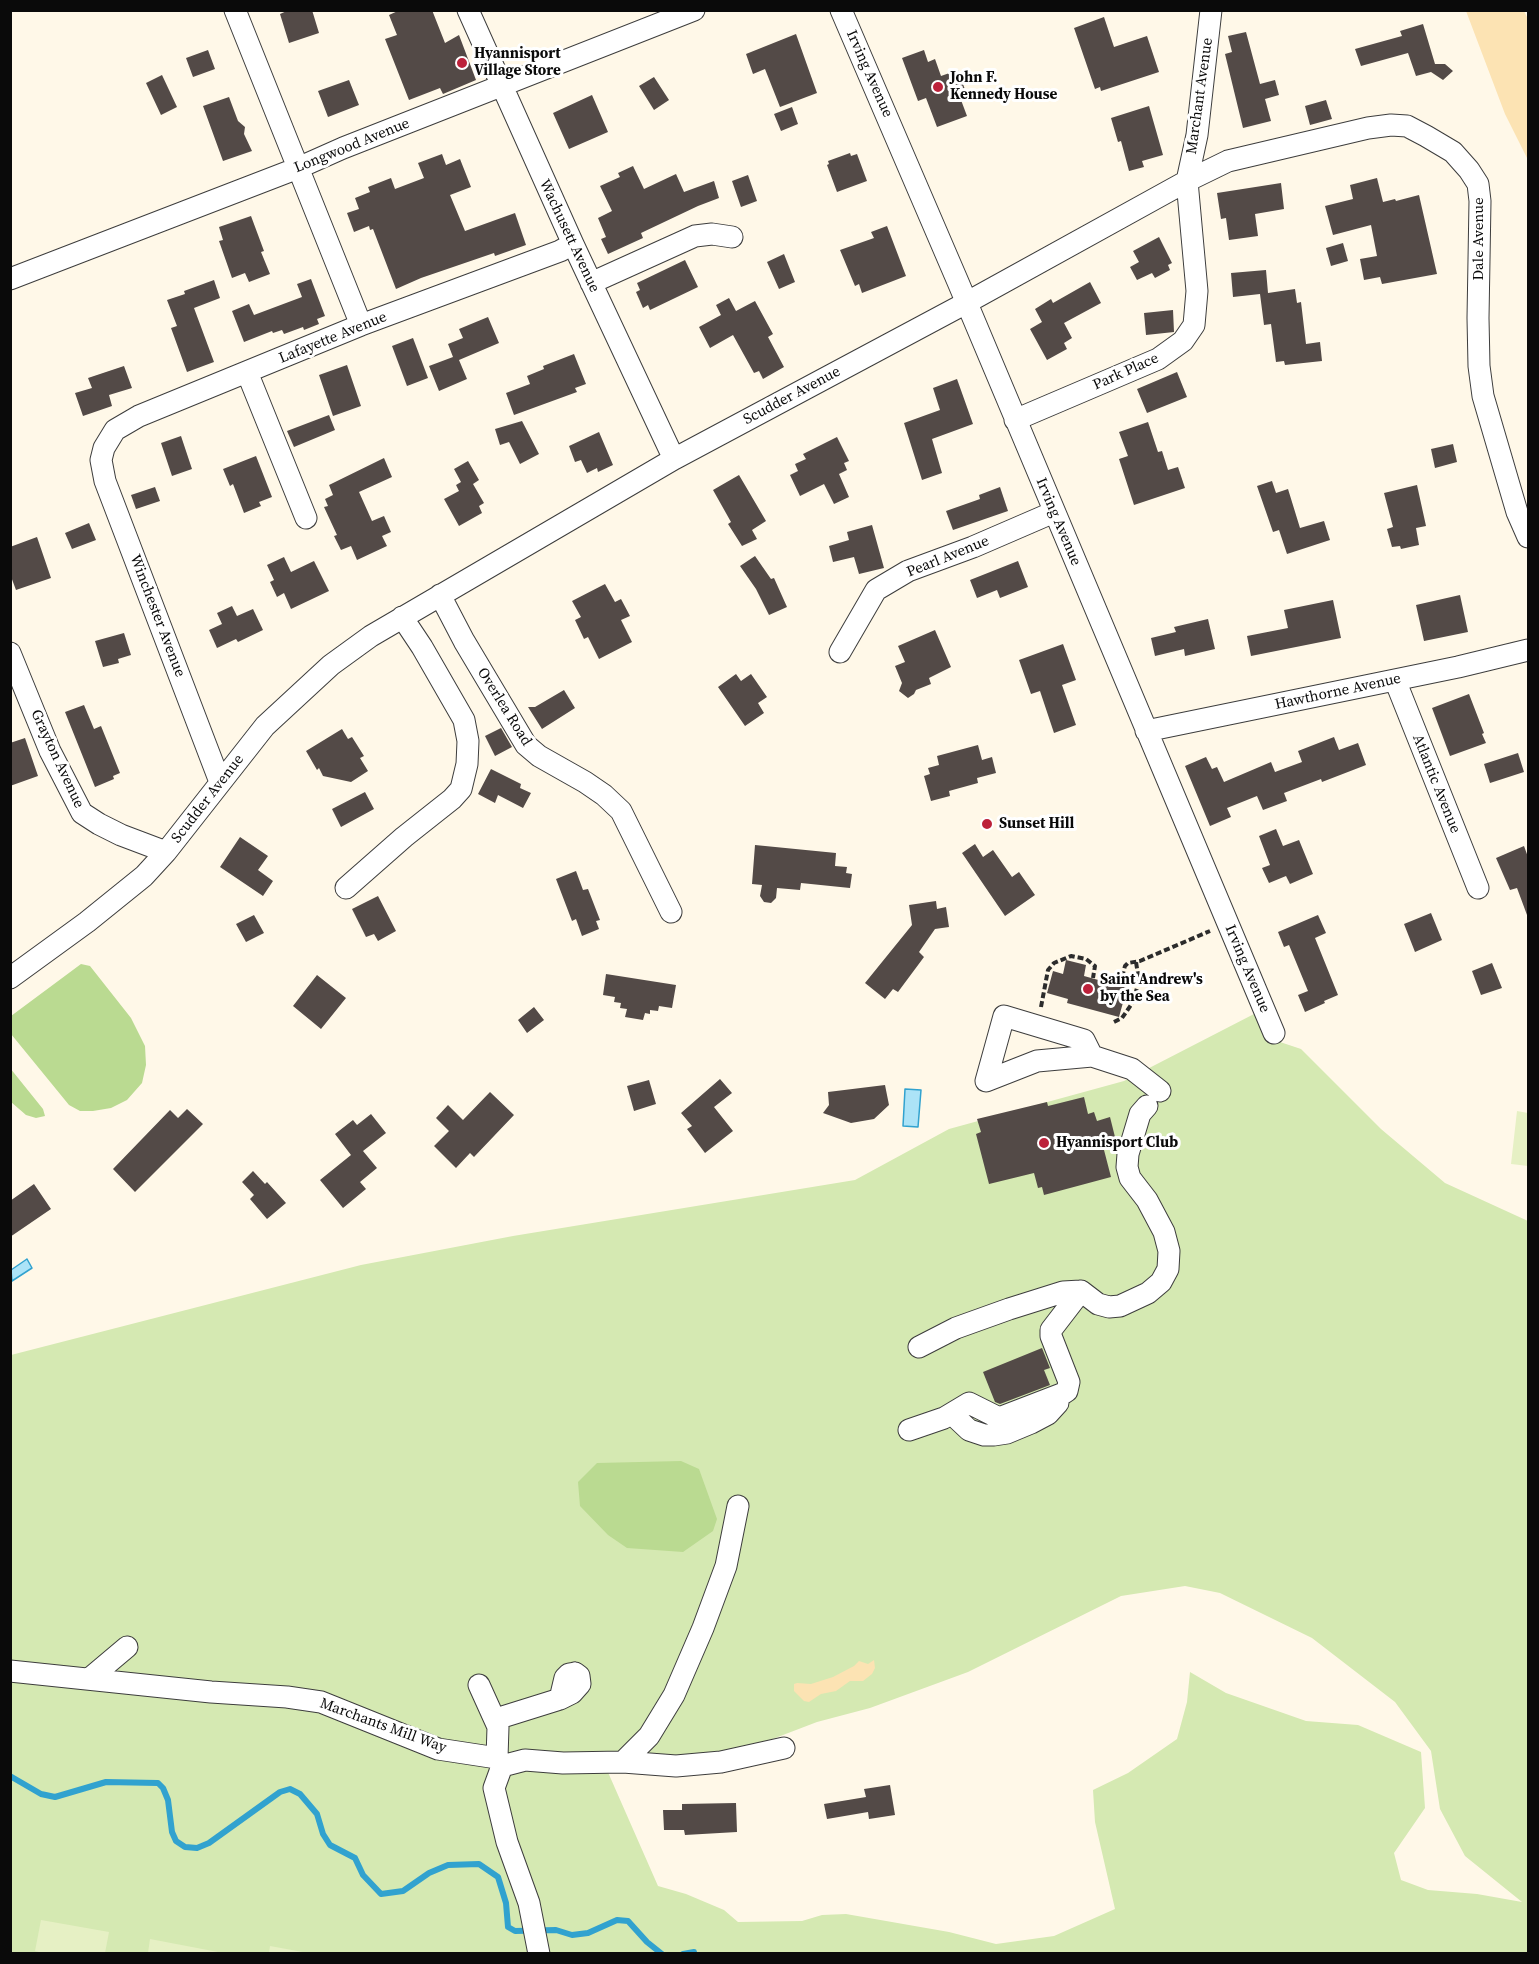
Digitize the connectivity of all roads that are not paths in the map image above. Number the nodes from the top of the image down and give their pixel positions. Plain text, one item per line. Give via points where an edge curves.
1 (235, 10) edge
2 (468, 10) edge
3 (694, 10) edge
4 (841, 10) edge
5 (1211, 10) edge
6 (501, 87) junction
7 (298, 168) junction
8 (1187, 182) junction
9 (732, 237) dead end
10 (573, 244) junction
11 (10, 279) edge
12 (591, 282) junction
13 (966, 303) junction
14 (361, 325) junction
15 (247, 372) junction
16 (1015, 420) junction
17 (104, 448) joint
18 (674, 459) junction
19 (1054, 512) junction
20 (306, 518) dead end
21 (1528, 537) edge
22 (440, 595) junction
23 (402, 617) junction
24 (1528, 650) edge
25 (840, 652) dead end
26 (10, 653) edge
27 (1395, 680) junction
28 (1146, 731) junction
29 (220, 782) junction
30 (166, 852) junction
31 (346, 888) dead end
32 (1478, 888) dead end
33 (671, 912) dead end
34 (12, 974) edge
35 (1274, 1033) dead end
36 (1092, 1056) junction
37 (1081, 1291) junction
38 (919, 1347) dead end
39 (909, 1430) dead end
40 (738, 1506) dead end
41 (127, 1647) dead end
42 (10, 1671) edge
43 (89, 1679) junction
44 (479, 1685) dead end
45 (560, 1699) dead end
46 (496, 1719) junction
47 (784, 1748) dead end
48 (500, 1762) junction
49 (623, 1762) junction
50 (536, 1936) edge

1 - 7 street
2 - 6 street, Wachusett Avenue
3 - 6 street, Longwood Avenue
4 - 13 street, Irving Avenue
5 - 8 street, Marchant Avenue via 1197,135
6 - 7 street, Longwood Avenue
6 - 10 street, Wachusett Avenue
7 - 11 street, Longwood Avenue
7 - 14 street
8 - 13 street, Scudder Avenue
8 - 16 street, Park Place via 1197,291 1194,325 1183,341 1158,359
8 - 21 street, Dale Avenue via 1227,161 1391,125 1407,126 1453,152 1478,184 1479,366 1483,396 1513,502
9 - 12 street via 695,236
10 - 12 street, Wachusett Avenue
10 - 14 street, Lafayette Avenue
12 - 18 street, Wachusett Avenue
13 - 16 street, Irving Avenue
13 - 18 street, Scudder Avenue
14 - 15 street, Lafayette Avenue
15 - 17 street, Lafayette Avenue via 139,416 115,430
15 - 20 street
16 - 19 street, Irving Avenue
17 - 29 street, Winchester Avenue via 101,460 105,481
18 - 22 street, Scudder Avenue
19 - 25 street, Pearl Avenue via 909,571 876,590
19 - 28 street, Irving Avenue
22 - 23 street, Scudder Avenue
22 - 33 street, Overlea Road via 526,746 594,788 621,811
23 - 29 street, Scudder Avenue via 332,665 277,714
23 - 31 street via 464,720 467,764 460,789 452,799
24 - 27 street, Hawthorne Avenue
26 - 30 street, Grayton Avenue via 50,751 82,813 121,835
27 - 28 street, Hawthorne Avenue
27 - 32 street, Atlantic Avenue
28 - 35 street, Irving Avenue
29 - 30 street, Scudder Avenue
30 - 34 street, Scudder Avenue via 128,890
36 - 36 street via 1037,1061 986,1081 1004,1016 1084,1040
36 - 37 street via 1132,1070 1154,1099 1140,1114 1127,1167 1164,1232 1169,1251 1168,1269 1148,1293 1109,1307
37 - 38 street via 1063,1292 1009,1309 956,1328
37 - 39 street via 1051,1336 1069,1382 1067,1391 999,1418 969,1403 952,1414
40 - 49 street via 726,1566 674,1695 649,1736
41 - 43 street
42 - 43 street, Marchants Mill Way
43 - 48 street, Marchants Mill Way via 321,1702 438,1749
44 - 46 street
45 - 46 street
46 - 48 street
47 - 49 street, Marchants Mill Way via 721,1762 676,1766
48 - 49 street, Marchants Mill Way
48 - 50 street via 494,1788

